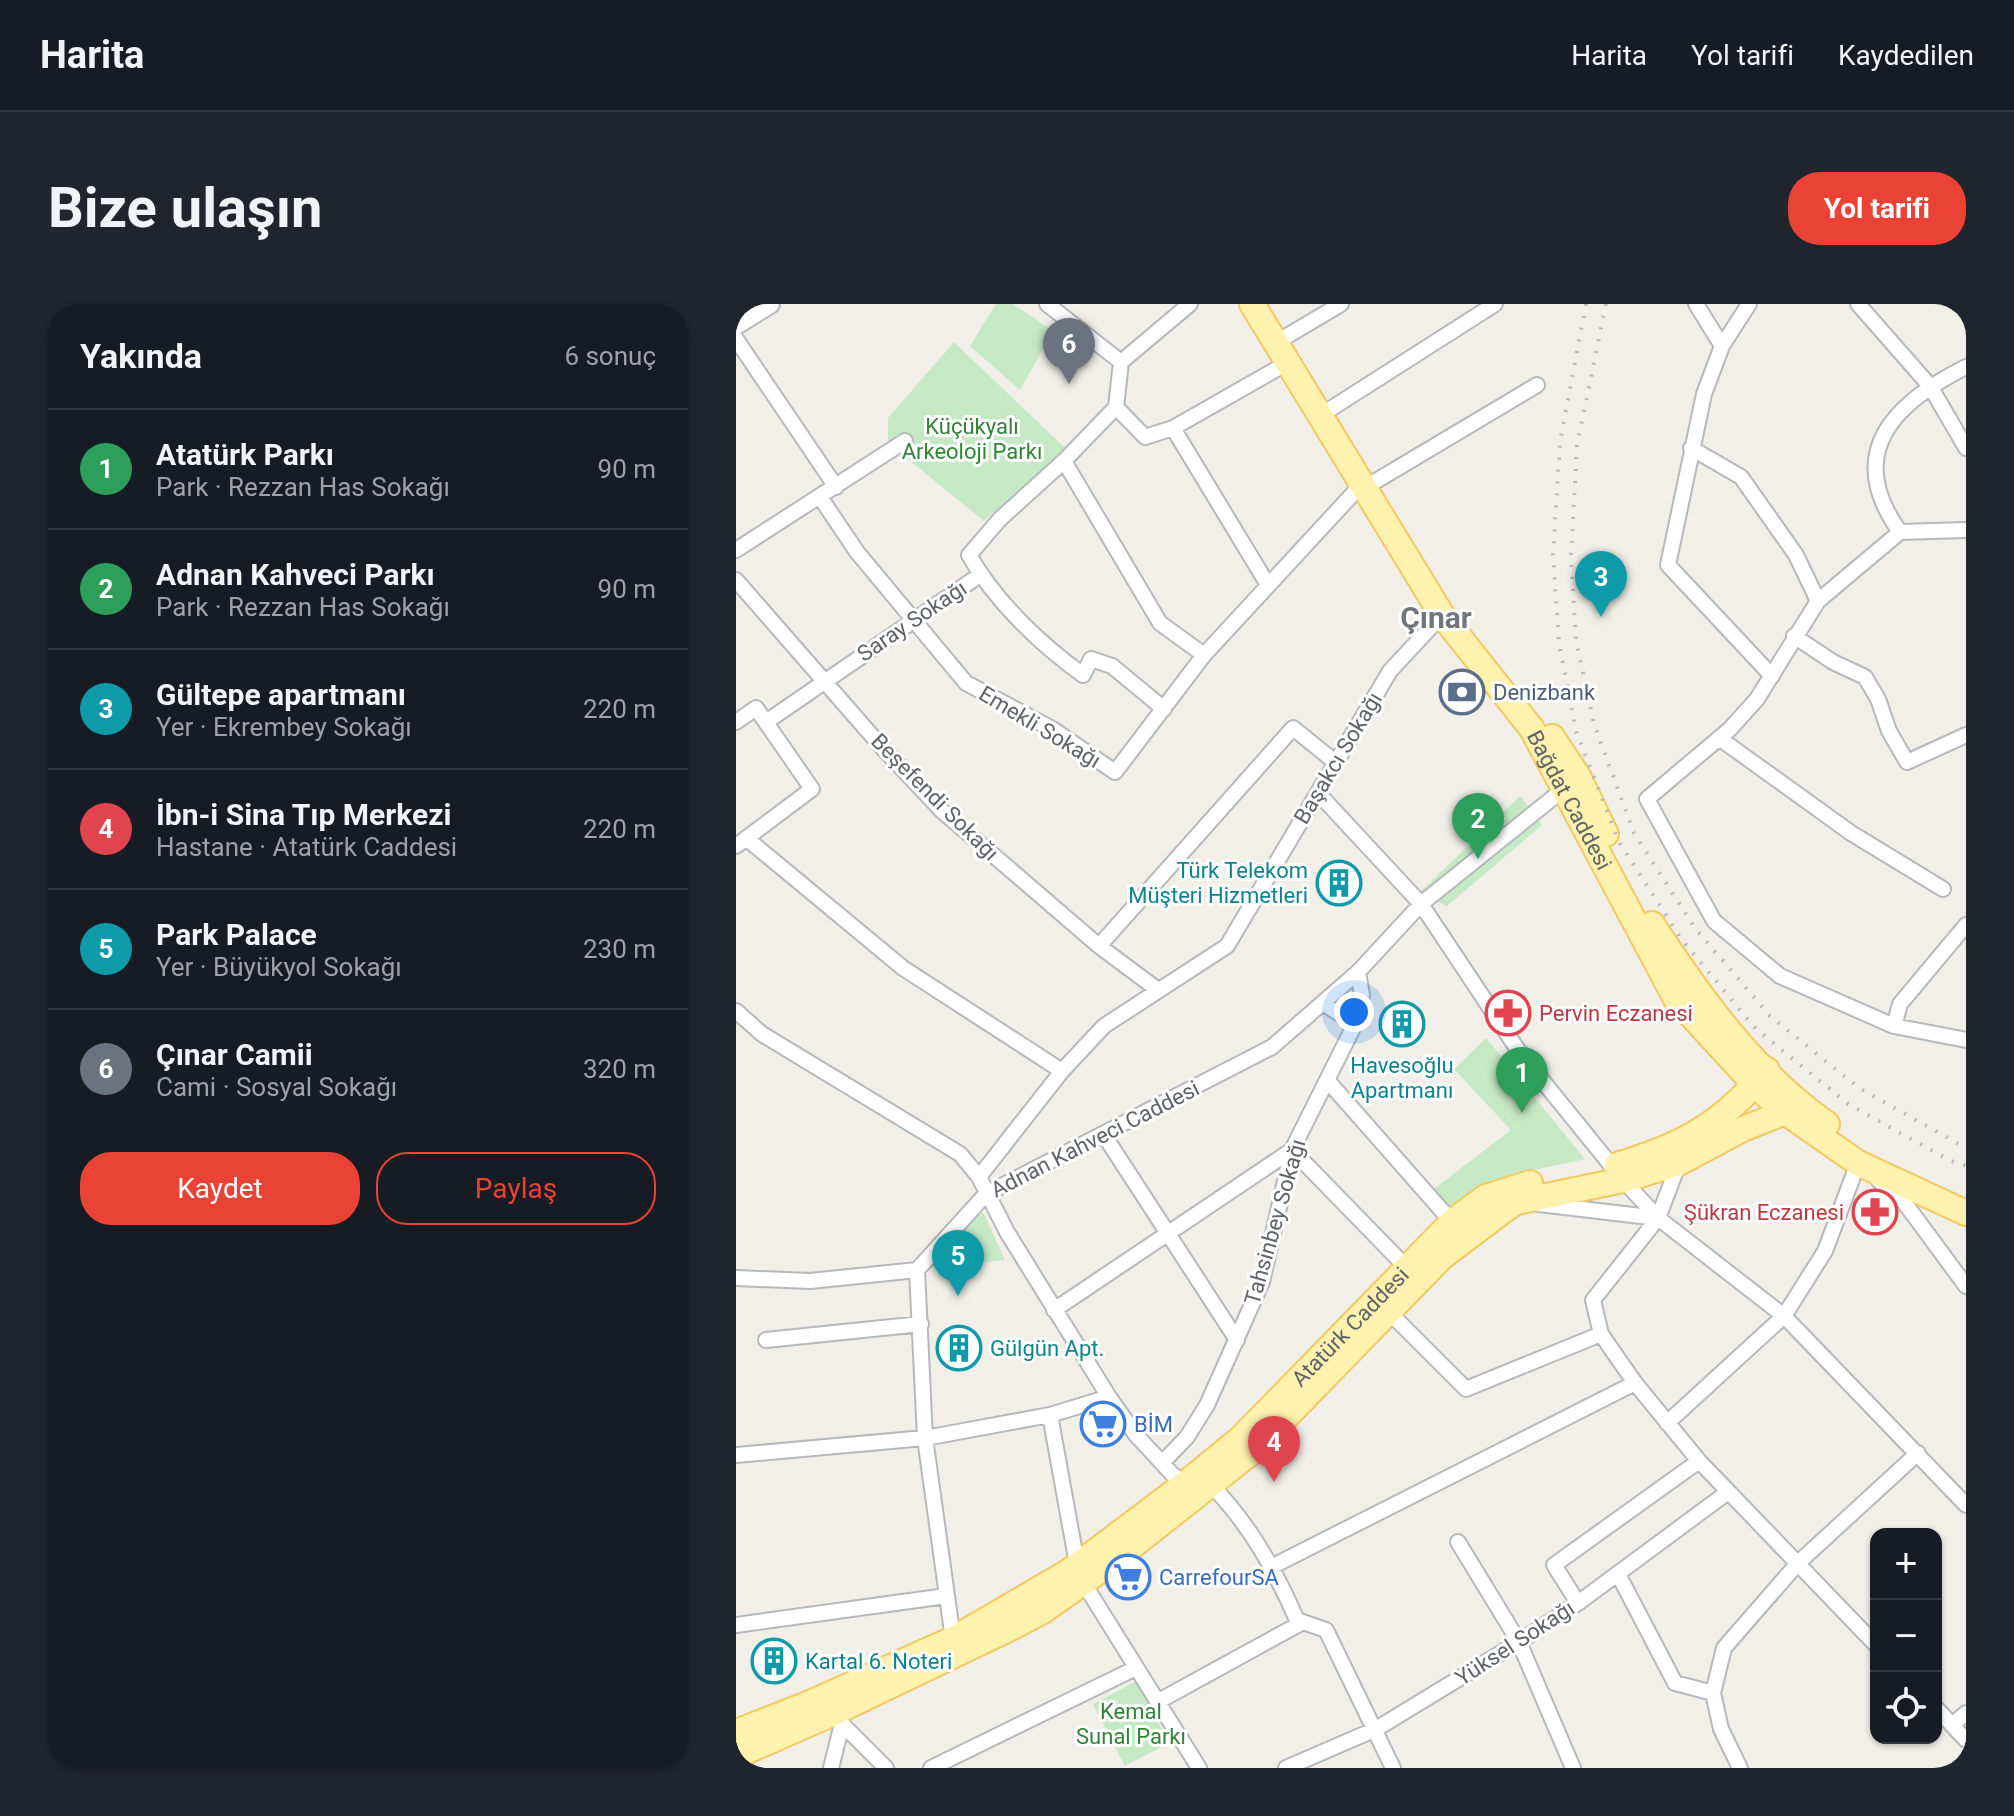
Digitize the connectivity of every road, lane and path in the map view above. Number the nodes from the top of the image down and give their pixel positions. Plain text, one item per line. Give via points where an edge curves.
1 (770, 304) edge
2 (1047, 304) edge
3 (1190, 304) edge
4 (1252, 304) edge
5 (1268, 304) edge
6 (1341, 304) edge
7 (1495, 304) edge
8 (1696, 304) edge
9 (1749, 304) edge
10 (1858, 304) edge
11 (736, 325) edge
12 (1287, 336) junction
13 (736, 339) edge
14 (1722, 346) junction
15 (1121, 362) junction
16 (1289, 362) junction
17 (1966, 367) edge
18 (1537, 385) dead end
19 (1930, 386) junction
20 (1116, 407) junction
21 (1332, 408) junction
22 (1173, 428) junction
23 (905, 441) dead end
24 (1691, 448) junction
25 (1966, 448) edge
26 (1064, 461) junction
27 (1369, 483) junction
28 (836, 487) junction
29 (820, 497) junction
30 (1966, 530) edge
31 (1900, 532) junction
32 (736, 550) edge
33 (980, 575) junction
34 (736, 580) edge
35 (1268, 585) junction
36 (1818, 601) junction
37 (1442, 615) junction
38 (914, 621) junction
39 (1794, 636) junction
40 (1204, 655) junction
41 (1772, 676) junction
42 (825, 680) junction
43 (1164, 709) junction
44 (736, 722) edge
45 (766, 722) junction
46 (1966, 735) edge
47 (1719, 738) junction
48 (1335, 762) junction
49 (1565, 788) junction
50 (1318, 793) junction
51 (741, 842) edge
52 (1943, 889) dead end
53 (1421, 904) junction
54 (1966, 925) edge
55 (1099, 946) junction
56 (1358, 972) junction
57 (1158, 990) junction
58 (1323, 1003) junction
59 (736, 1011) edge
60 (1355, 1024) junction
61 (1894, 1026) junction
62 (1966, 1040) edge
63 (1062, 1071) junction
64 (1327, 1080) junction
65 (1770, 1089) junction
66 (1104, 1135) junction
67 (1292, 1150) junction
68 (1679, 1163) junction
69 (1858, 1163) junction
70 (1618, 1173) junction
71 (979, 1177) junction
72 (986, 1194) junction
73 (1966, 1200) edge
74 (1517, 1202) junction
75 (1966, 1213) edge
76 (1658, 1218) junction
77 (1452, 1222) junction
78 (1167, 1233) junction
79 (1406, 1267) junction
80 (917, 1270) junction
81 (736, 1278) edge
82 (1966, 1286) edge
83 (1054, 1310) junction
84 (1388, 1311) junction
85 (1784, 1316) junction
86 (921, 1324) junction
87 (1601, 1334) junction
88 (766, 1340) dead end
89 (1237, 1340) junction
90 (1635, 1383) junction
91 (1109, 1397) junction
92 (1050, 1415) junction
93 (1667, 1423) junction
94 (925, 1438) junction
95 (1918, 1453) junction
96 (736, 1455) edge
97 (1699, 1461) junction
98 (1163, 1462) junction
99 (1198, 1484) junction
100 (1728, 1492) junction
101 (1966, 1505) edge
102 (1458, 1542) dead end
103 (1798, 1563) junction
104 (1273, 1566) junction
105 (1080, 1573) junction
106 (1618, 1574) junction
107 (946, 1596) junction
108 (1578, 1603) junction
109 (1303, 1622) junction
110 (736, 1625) edge
111 (953, 1639) junction
112 (1870, 1639) edge
113 (1519, 1642) junction
114 (1136, 1668) junction
115 (1713, 1693) junction
116 (1157, 1702) junction
117 (1966, 1713) edge
118 (1942, 1714) edge
119 (839, 1718) junction
120 (1952, 1725) junction
121 (1376, 1729) junction
122 (736, 1732) edge
123 (1966, 1740) edge
124 (736, 1756) edge
125 (831, 1768) edge
126 (886, 1768) edge
127 (931, 1768) edge
128 (1199, 1768) edge
129 (1286, 1768) edge
130 (1393, 1768) edge
131 (1573, 1768) edge
132 (1740, 1768) edge

1 - 11 street
2 - 15 street
3 - 15 street
4 - 16 main road, Bağdat Caddesi
5 - 12 main road, Bağdat Caddesi
6 - 12 street
7 - 21 street
8 - 14 street
9 - 14 street
10 - 19 street
12 - 21 main road, Bağdat Caddesi
13 - 28 street
14 - 24 street
15 - 20 street
16 - 22 street
16 - 27 main road, Bağdat Caddesi
17 - 19 street
18 - 27 street, Emekli Sokağı
19 - 25 street
19 - 31 street via 1900,411 1883,435 1876,459 1876,488
20 - 22 street via 1145,437
20 - 26 street, Saray Sokağı
21 - 27 main road, Bağdat Caddesi
22 - 35 street
23 - 28 street
24 - 36 street via 1741,477 1796,555
24 - 41 street via 1668,565
26 - 33 street, Saray Sokağı via 969,555
26 - 40 street via 1160,623
27 - 35 street, Emekli Sokağı
27 - 37 main road, Bağdat Caddesi
27 - 65 main road, Bağdat Caddesi via 1578,776 1647,918
28 - 29 street
29 - 32 street
29 - 38 street, Emekli Sokağı
30 - 31 street
31 - 36 street
33 - 38 street, Saray Sokağı
33 - 43 street via 1059,658 1083,675 1091,659 1112,666
34 - 42 street, Beşefendi Sokağı
35 - 40 street, Emekli Sokağı
36 - 39 street
37 - 48 street, Başakcı Sokağı via 1390,671
37 - 49 main road, Bağdat Caddesi via 1532,729
38 - 42 street, Saray Sokağı
38 - 43 street, Emekli Sokağı via 966,683 1054,730 1115,772
39 - 41 street
39 - 46 street via 1865,677 1907,762
40 - 43 street, Emekli Sokağı
41 - 47 street
42 - 45 street, Saray Sokağı
42 - 55 street, Beşefendi Sokağı via 942,811
44 - 45 street via 756,708
45 - 51 street via 812,789
47 - 52 street via 1851,833
47 - 61 street via 1647,799 1714,921 1780,976
48 - 50 street, Başakcı Sokağı
48 - 55 street via 1293,728
49 - 53 street, Adnan Kahveci Caddesi
49 - 65 main road, Bağdat Caddesi via 1676,999
50 - 53 street
50 - 57 street, Başakcı Sokağı via 1227,946
51 - 63 street via 903,968
53 - 56 street, Adnan Kahveci Caddesi
53 - 70 street via 1520,1053
54 - 61 street via 1900,1004
55 - 57 street, Beşefendi Sokağı
56 - 58 street, Adnan Kahveci Caddesi
56 - 60 street, Tahsinbey Sokağı via 1362,995
57 - 63 street, Başakcı Sokağı via 1104,1026
58 - 60 street
58 - 66 street, Adnan Kahveci Caddesi via 1272,1047
59 - 71 street via 762,1034 960,1154
60 - 64 street, Tahsinbey Sokağı
61 - 62 street
63 - 71 street, Başakcı Sokağı
64 - 67 street, Tahsinbey Sokağı
64 - 77 street
65 - 68 main road, Atatürk Caddesi via 1743,1129
65 - 69 main road, Bağdat Caddesi
65 - 70 main road, Atatürk Caddesi via 1738,1104 1705,1130
65 - 73 main road, Bağdat Caddesi via 1870,1154
66 - 72 street, Adnan Kahveci Caddesi
66 - 78 street
67 - 78 street
67 - 79 street
67 - 89 street, Tahsinbey Sokağı via 1262,1282
68 - 70 main road, Atatürk Caddesi
68 - 76 street
69 - 75 main road, Bağdat Caddesi
69 - 82 street via 1904,1202
69 - 85 street via 1825,1251
70 - 74 main road, Atatürk Caddesi
70 - 76 street
70 - 77 main road, Atatürk Caddesi via 1524,1184 1486,1197
71 - 72 street
72 - 80 street, Adnan Kahveci Caddesi
72 - 83 street
74 - 76 street
74 - 84 main road, Atatürk Caddesi via 1442,1257
76 - 85 street
76 - 87 street via 1593,1300
77 - 79 main road, Atatürk Caddesi
78 - 83 street
78 - 89 street
79 - 99 main road, Atatürk Caddesi
80 - 81 street via 810,1281
80 - 86 street
83 - 91 street
84 - 87 street via 1466,1389
84 - 99 main road, Atatürk Caddesi via 1253,1451
85 - 93 street
85 - 95 street
86 - 88 street
86 - 94 street
87 - 90 street
89 - 98 street, Tahsinbey Sokağı via 1207,1405
90 - 93 street
90 - 104 street
91 - 92 street
91 - 98 street
92 - 94 street
92 - 105 street
93 - 97 street
94 - 96 street
94 - 107 street
95 - 101 street
95 - 103 street
97 - 100 street
97 - 108 street via 1554,1565
98 - 99 street via 1173,1475
99 - 104 street via 1225,1499
99 - 105 main road, Atatürk Caddesi
100 - 103 street
100 - 106 street, Yüksel Sokağı
102 - 113 street
103 - 112 street
103 - 115 street via 1724,1648
104 - 109 street via 1297,1620
105 - 111 main road, Atatürk Caddesi via 1068,1572
105 - 114 street
105 - 119 main road, Atatürk Caddesi via 1043,1611
106 - 108 street, Yüksel Sokağı
106 - 115 street via 1675,1683
107 - 110 street
107 - 111 street
108 - 113 street, Yüksel Sokağı
109 - 116 street
109 - 121 street via 1326,1630
111 - 122 main road, Atatürk Caddesi
113 - 121 street, Yüksel Sokağı
113 - 131 street
114 - 116 street
114 - 127 street
115 - 132 street via 1721,1729
116 - 128 street
117 - 120 street
118 - 120 street
119 - 124 main road, Atatürk Caddesi
119 - 125 street
119 - 126 street
120 - 123 street
121 - 129 street, Yüksel Sokağı
121 - 130 street

